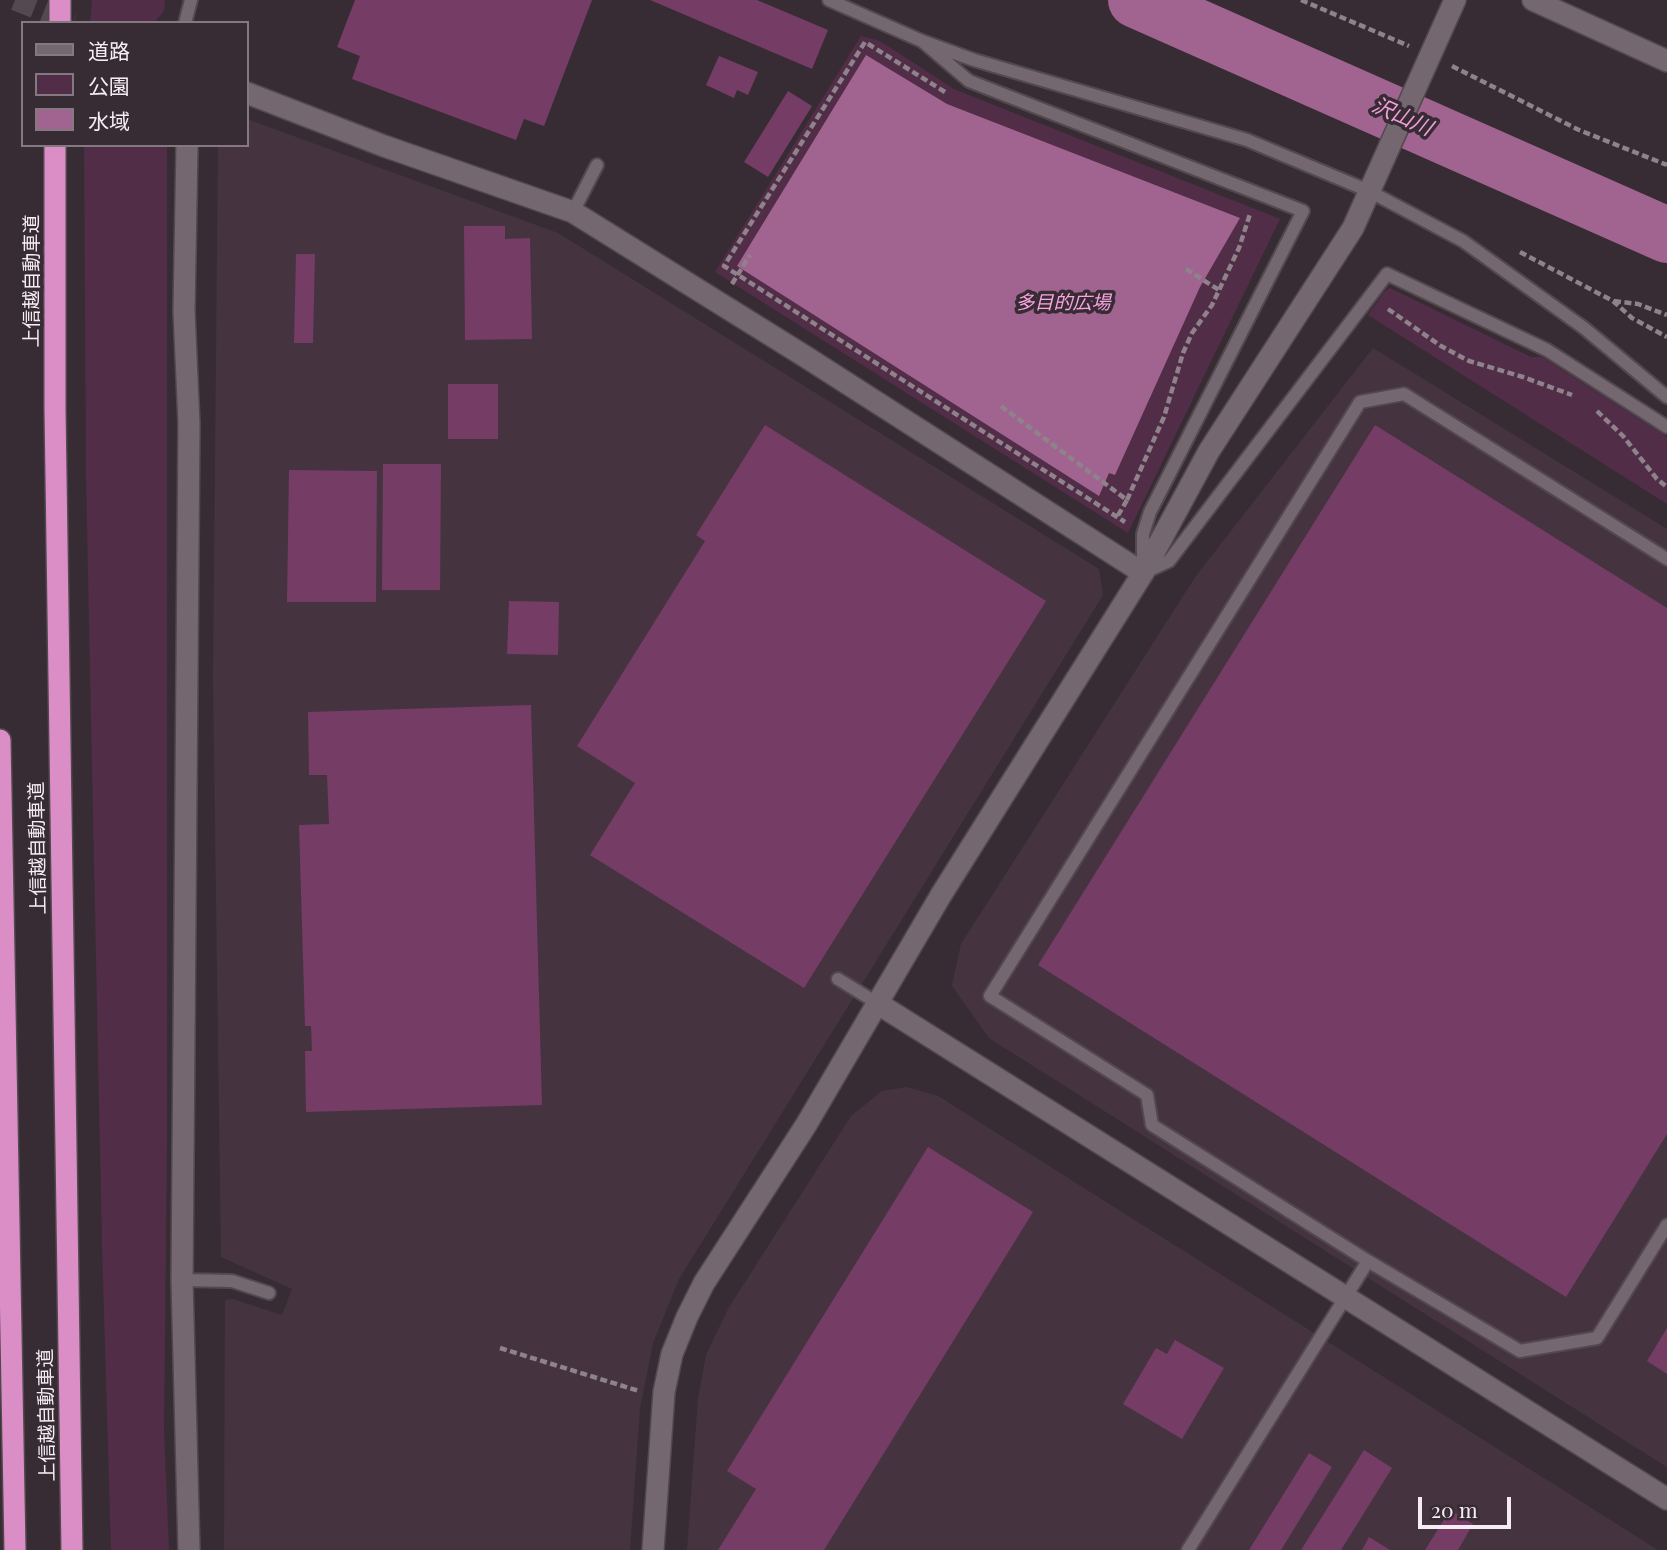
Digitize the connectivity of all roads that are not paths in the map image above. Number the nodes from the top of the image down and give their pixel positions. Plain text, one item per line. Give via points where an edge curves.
1 (60, 0) edge
2 (191, 0) edge
3 (829, 0) edge
4 (1455, 0) edge
5 (1533, 0) edge
6 (60, 21) edge
7 (186, 21) edge
8 (922, 41) junction
9 (1667, 61) edge
10 (248, 93) edge
11 (55, 147) edge
12 (187, 147) edge
13 (597, 165) dead end
14 (1373, 183) junction
15 (573, 212) junction
16 (1667, 397) edge
17 (1667, 426) edge
18 (1667, 559) edge
19 (1143, 573) junction
20 (0, 740) edge
21 (838, 979) dead end
22 (877, 1003) junction
23 (1667, 1225) edge
24 (1368, 1261) junction
25 (182, 1280) junction
26 (269, 1293) dead end
27 (1346, 1298) junction
28 (1667, 1499) edge
29 (15, 1550) edge
30 (72, 1550) edge
31 (189, 1550) edge
32 (653, 1550) edge
33 (1188, 1550) edge

1 - 6 highway
2 - 7 lane
3 - 8 lane
4 - 14 street
5 - 9 street
8 - 14 lane
8 - 19 lane via 969,81 1303,211 1150,512 1143,534
10 - 15 street
11 - 30 highway, 上信越自動車道
12 - 25 street
13 - 15 lane
14 - 16 lane via 1584,328
14 - 19 street via 1353,228 1209,451
15 - 19 street
17 - 19 lane via 1548,350 1387,274 1169,561
18 - 24 lane via 1404,394 1360,402 990,996 1147,1095 1152,1125
19 - 22 street
20 - 29 highway, 上信越自動車道
21 - 22 lane
22 - 27 street
22 - 32 street via 687,1317 672,1354 664,1399
23 - 24 lane via 1597,1338 1520,1351
24 - 27 lane
25 - 26 lane via 232,1281
25 - 31 street
27 - 28 street
27 - 33 lane

